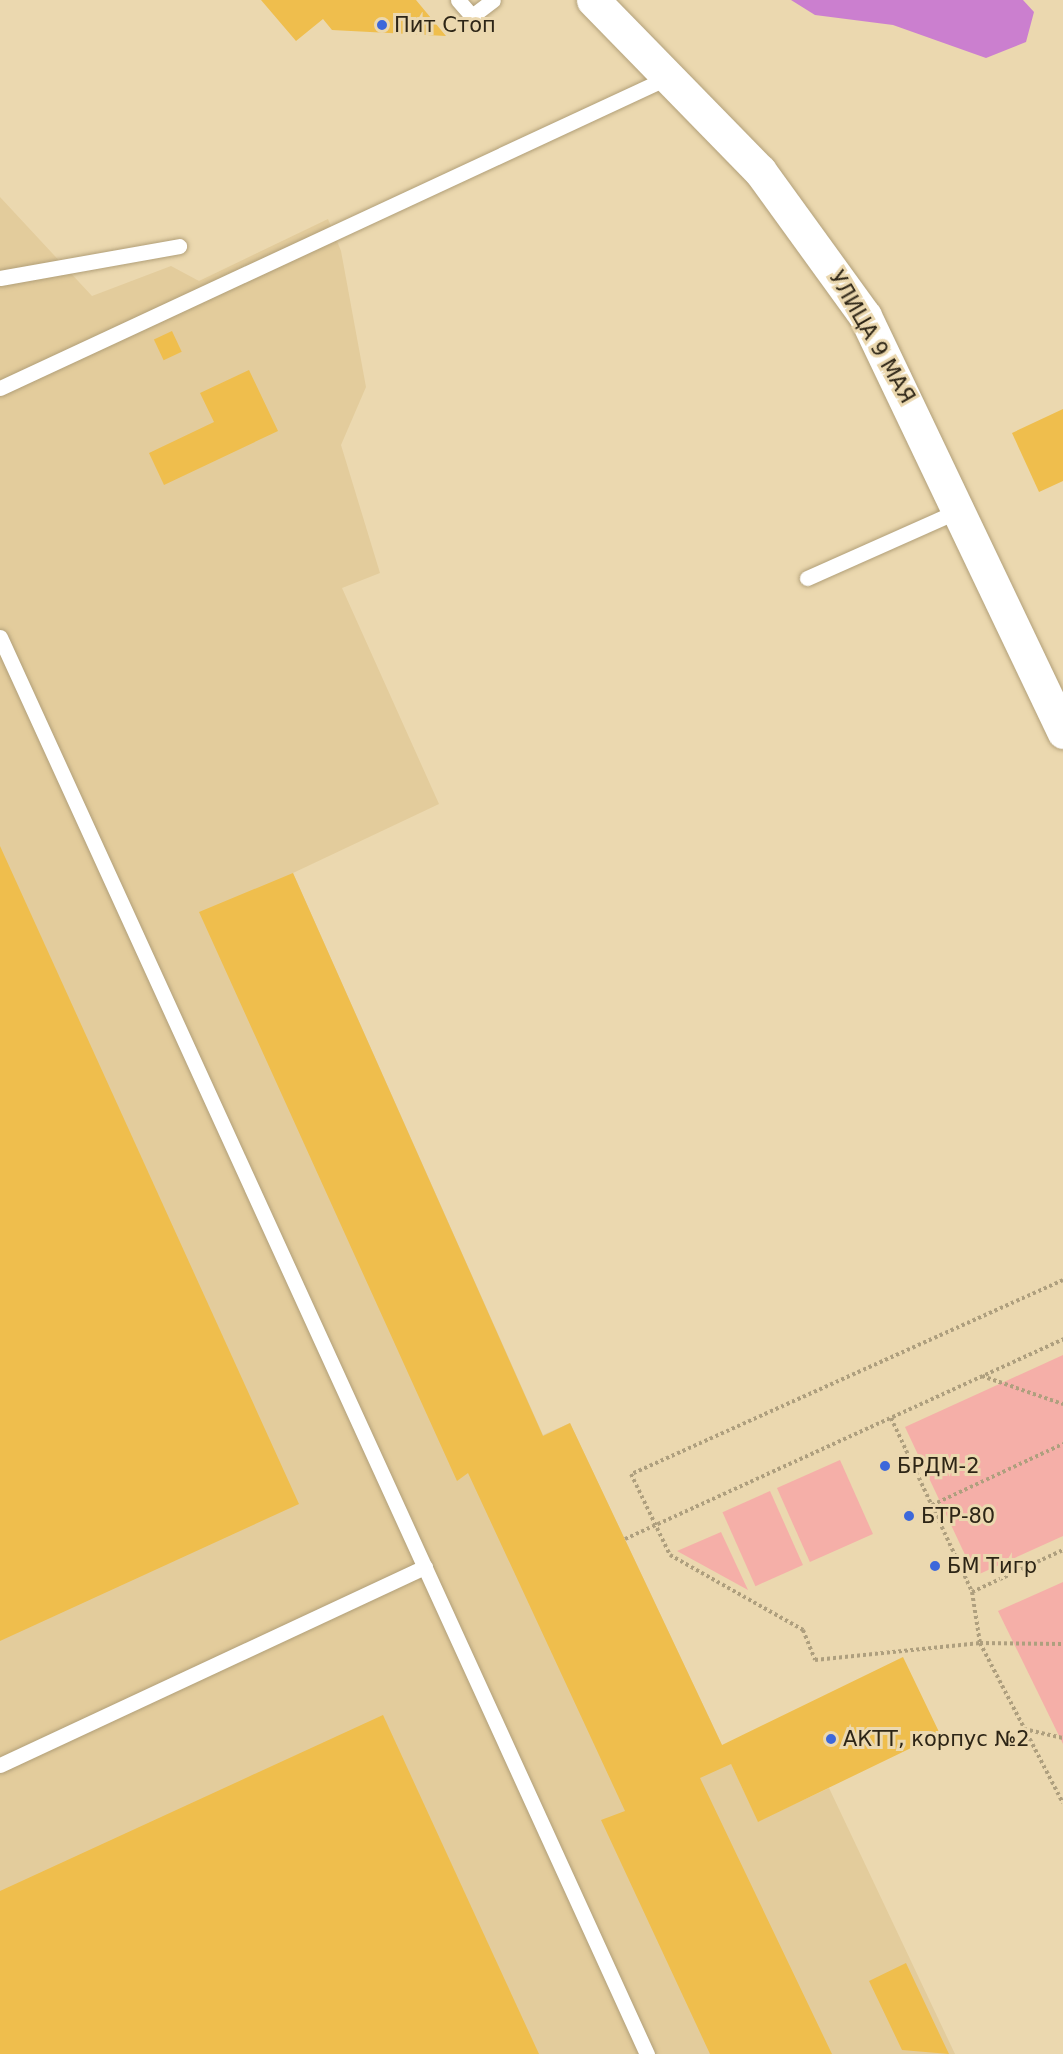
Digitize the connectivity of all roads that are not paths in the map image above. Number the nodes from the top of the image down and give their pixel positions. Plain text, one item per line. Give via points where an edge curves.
1 (458, 0) edge
2 (493, 0) edge
3 (593, 0) edge
4 (671, 76) junction
5 (179, 246) dead end
6 (0, 278) edge
7 (0, 388) edge
8 (962, 509) junction
9 (807, 578) dead end
10 (0, 637) edge
11 (1063, 732) edge
12 (425, 1566) junction
13 (0, 1765) edge
14 (647, 2054) edge

1 - 2 lane via 472,16
3 - 4 main road, УЛИЦА 9 МАЯ
4 - 7 lane
4 - 8 main road, УЛИЦА 9 МАЯ via 760,171 817,244 865,315
5 - 6 lane
8 - 9 lane
8 - 11 main road, УЛИЦА 9 МАЯ
10 - 12 lane
12 - 13 lane
12 - 14 lane

